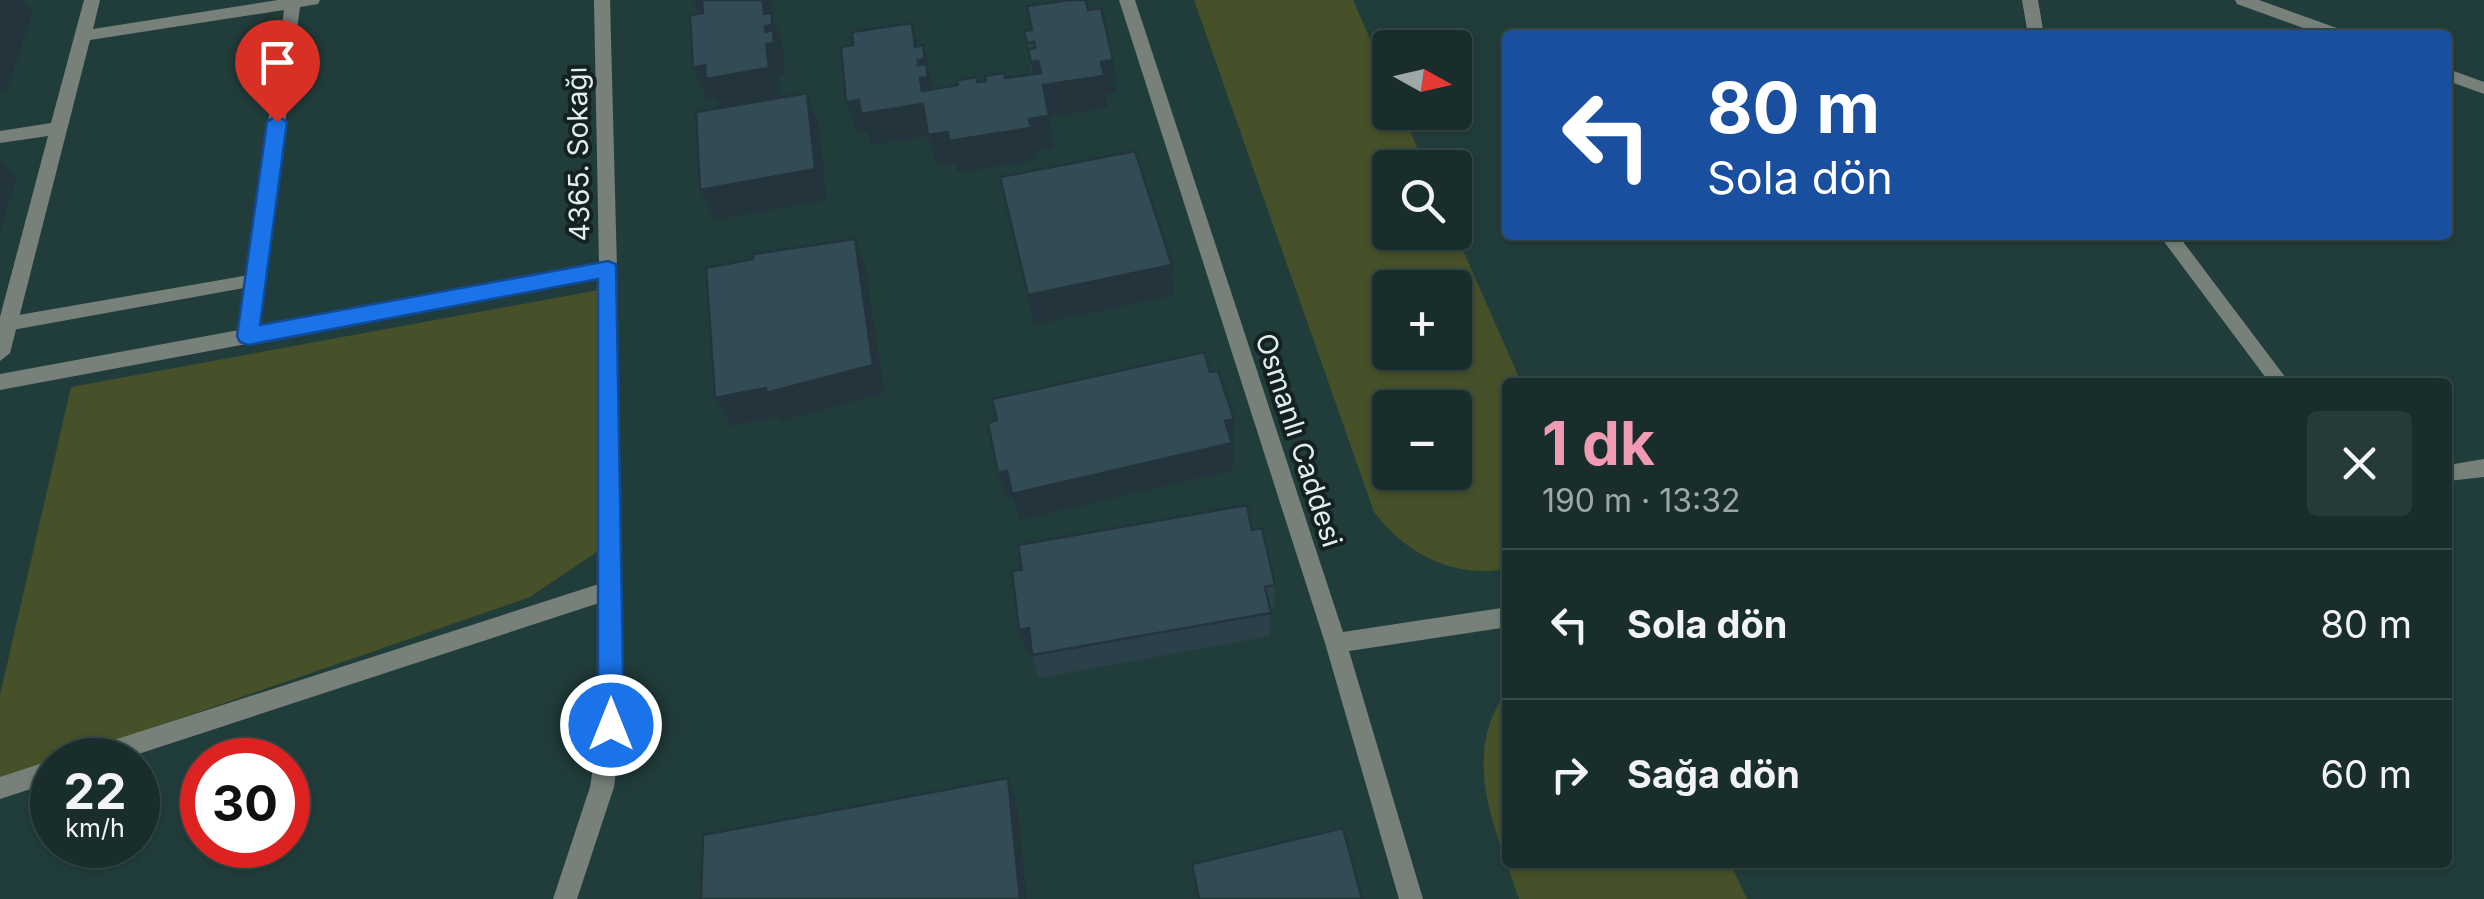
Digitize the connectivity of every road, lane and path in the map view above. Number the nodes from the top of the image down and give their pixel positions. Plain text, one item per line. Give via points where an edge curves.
1 (92, 0) edge
2 (602, 0) edge
3 (1127, 0) edge
4 (2030, 0) edge
5 (2243, 0) edge
6 (302, 2) edge
7 (2035, 30) edge
8 (2324, 30) edge
9 (82, 36) junction
10 (2452, 76) edge
11 (2484, 88) edge
12 (58, 128) junction
13 (0, 137) edge
14 (2172, 240) edge
15 (608, 269) junction
16 (255, 280) junction
17 (7, 324) junction
18 (248, 336) junction
19 (0, 353) edge
20 (2277, 378) edge
21 (0, 382) edge
22 (2484, 468) edge
23 (2452, 473) edge
24 (611, 590) junction
25 (1502, 618) edge
26 (1336, 643) junction
27 (154, 738) edge
28 (30, 778) edge
29 (0, 788) edge
30 (565, 899) edge
31 (1411, 899) edge

1 - 9 street
2 - 15 street, 4365. Sokağı
3 - 26 street, Osmanlı Caddesi
4 - 7 street
5 - 8 street
6 - 9 street
6 - 16 street
9 - 12 street
10 - 11 street
12 - 13 street
12 - 17 street
14 - 20 street
15 - 18 street
15 - 24 street, 4365. Sokağı
16 - 17 lane
16 - 18 street
17 - 19 street
18 - 21 street
22 - 23 street
24 - 27 street
24 - 30 street, 4365. Sokağı via 611,725 602,787
25 - 26 street
26 - 31 street, Osmanlı Caddesi
28 - 29 street

